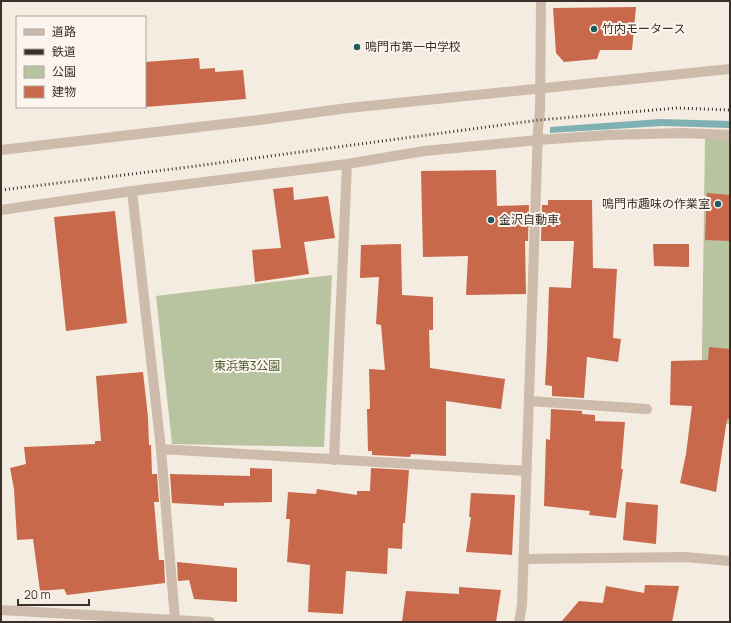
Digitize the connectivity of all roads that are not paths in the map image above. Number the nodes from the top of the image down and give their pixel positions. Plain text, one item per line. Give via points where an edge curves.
1 (541, 1) edge
2 (730, 69) edge
3 (540, 89) junction
4 (730, 135) edge
5 (538, 140) junction
6 (1, 150) edge
7 (347, 164) junction
8 (132, 191) junction
9 (1, 210) edge
10 (529, 401) junction
11 (647, 409) dead end
12 (161, 449) junction
13 (334, 460) junction
14 (527, 472) junction
15 (524, 559) junction
16 (730, 561) edge
17 (1, 610) edge
18 (175, 620) junction
19 (210, 622) edge
20 (519, 622) edge

1 - 3 street
2 - 3 street
3 - 5 street
3 - 6 street via 348,108
4 - 5 street via 636,134
5 - 7 street via 424,151
5 - 10 street
7 - 8 street
7 - 13 street
8 - 9 street
8 - 12 street
10 - 11 street
10 - 14 street
12 - 13 street
12 - 18 street
13 - 14 street
14 - 15 street
15 - 16 street via 685,557
15 - 20 street
17 - 18 street
18 - 19 street

